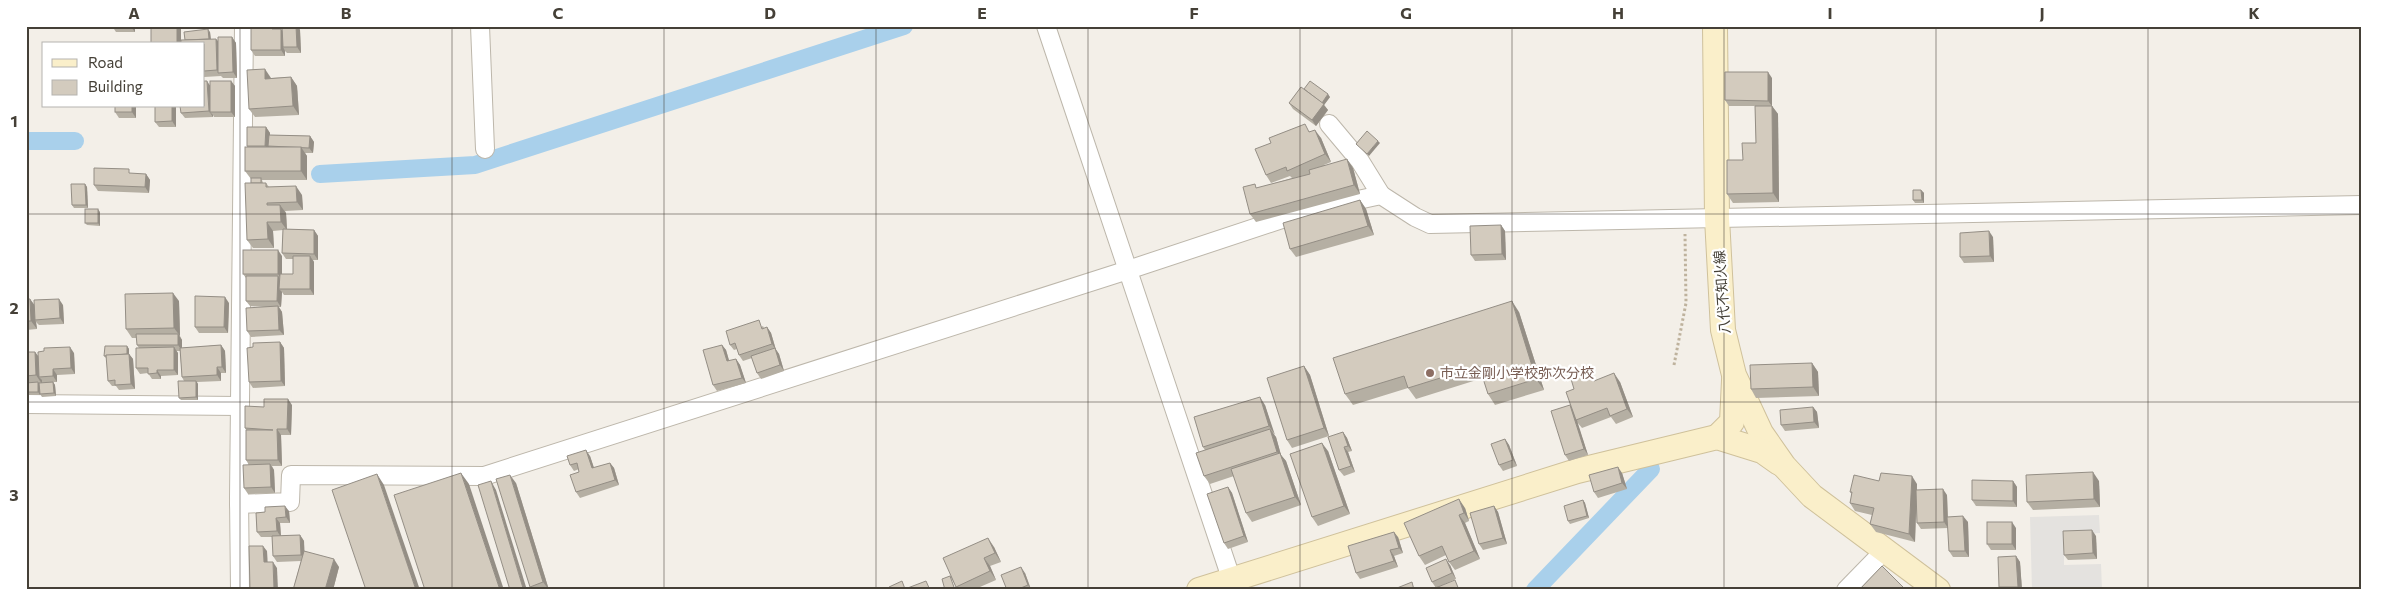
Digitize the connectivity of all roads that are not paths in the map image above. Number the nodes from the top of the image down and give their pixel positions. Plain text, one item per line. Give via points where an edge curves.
1 (244, 26) edge
2 (480, 26) edge
3 (1046, 26) edge
4 (1715, 26) edge
5 (1329, 124) dead end
6 (485, 149) dead end
7 (1381, 195) junction
8 (2362, 204) edge
9 (1717, 218) junction
10 (1128, 270) junction
11 (1734, 375) junction
12 (26, 404) edge
13 (239, 406) junction
14 (1717, 437) junction
15 (1784, 466) junction
16 (239, 504) junction
17 (1884, 551) junction
18 (1231, 578) junction
19 (240, 590) edge
20 (1198, 590) edge
21 (1846, 590) edge
22 (1938, 590) edge

1 - 13 street
2 - 6 street
3 - 10 street
4 - 9 street, 八代不知火線
5 - 7 street via 1352,163
7 - 9 street via 1430,224
7 - 10 street via 1303,212
8 - 9 street
9 - 11 street, 八代不知火線 via 1722,330
10 - 16 street via 484,476 291,475 290,502
10 - 18 street
11 - 14 street via 1732,422
11 - 15 street, 八代不知火線 via 1761,433
12 - 13 street
13 - 16 street
14 - 15 street via 1762,451
14 - 18 street via 1576,471
15 - 17 street, 八代不知火線 via 1812,496
16 - 19 street
17 - 21 street
17 - 22 street, 八代不知火線
18 - 20 street

